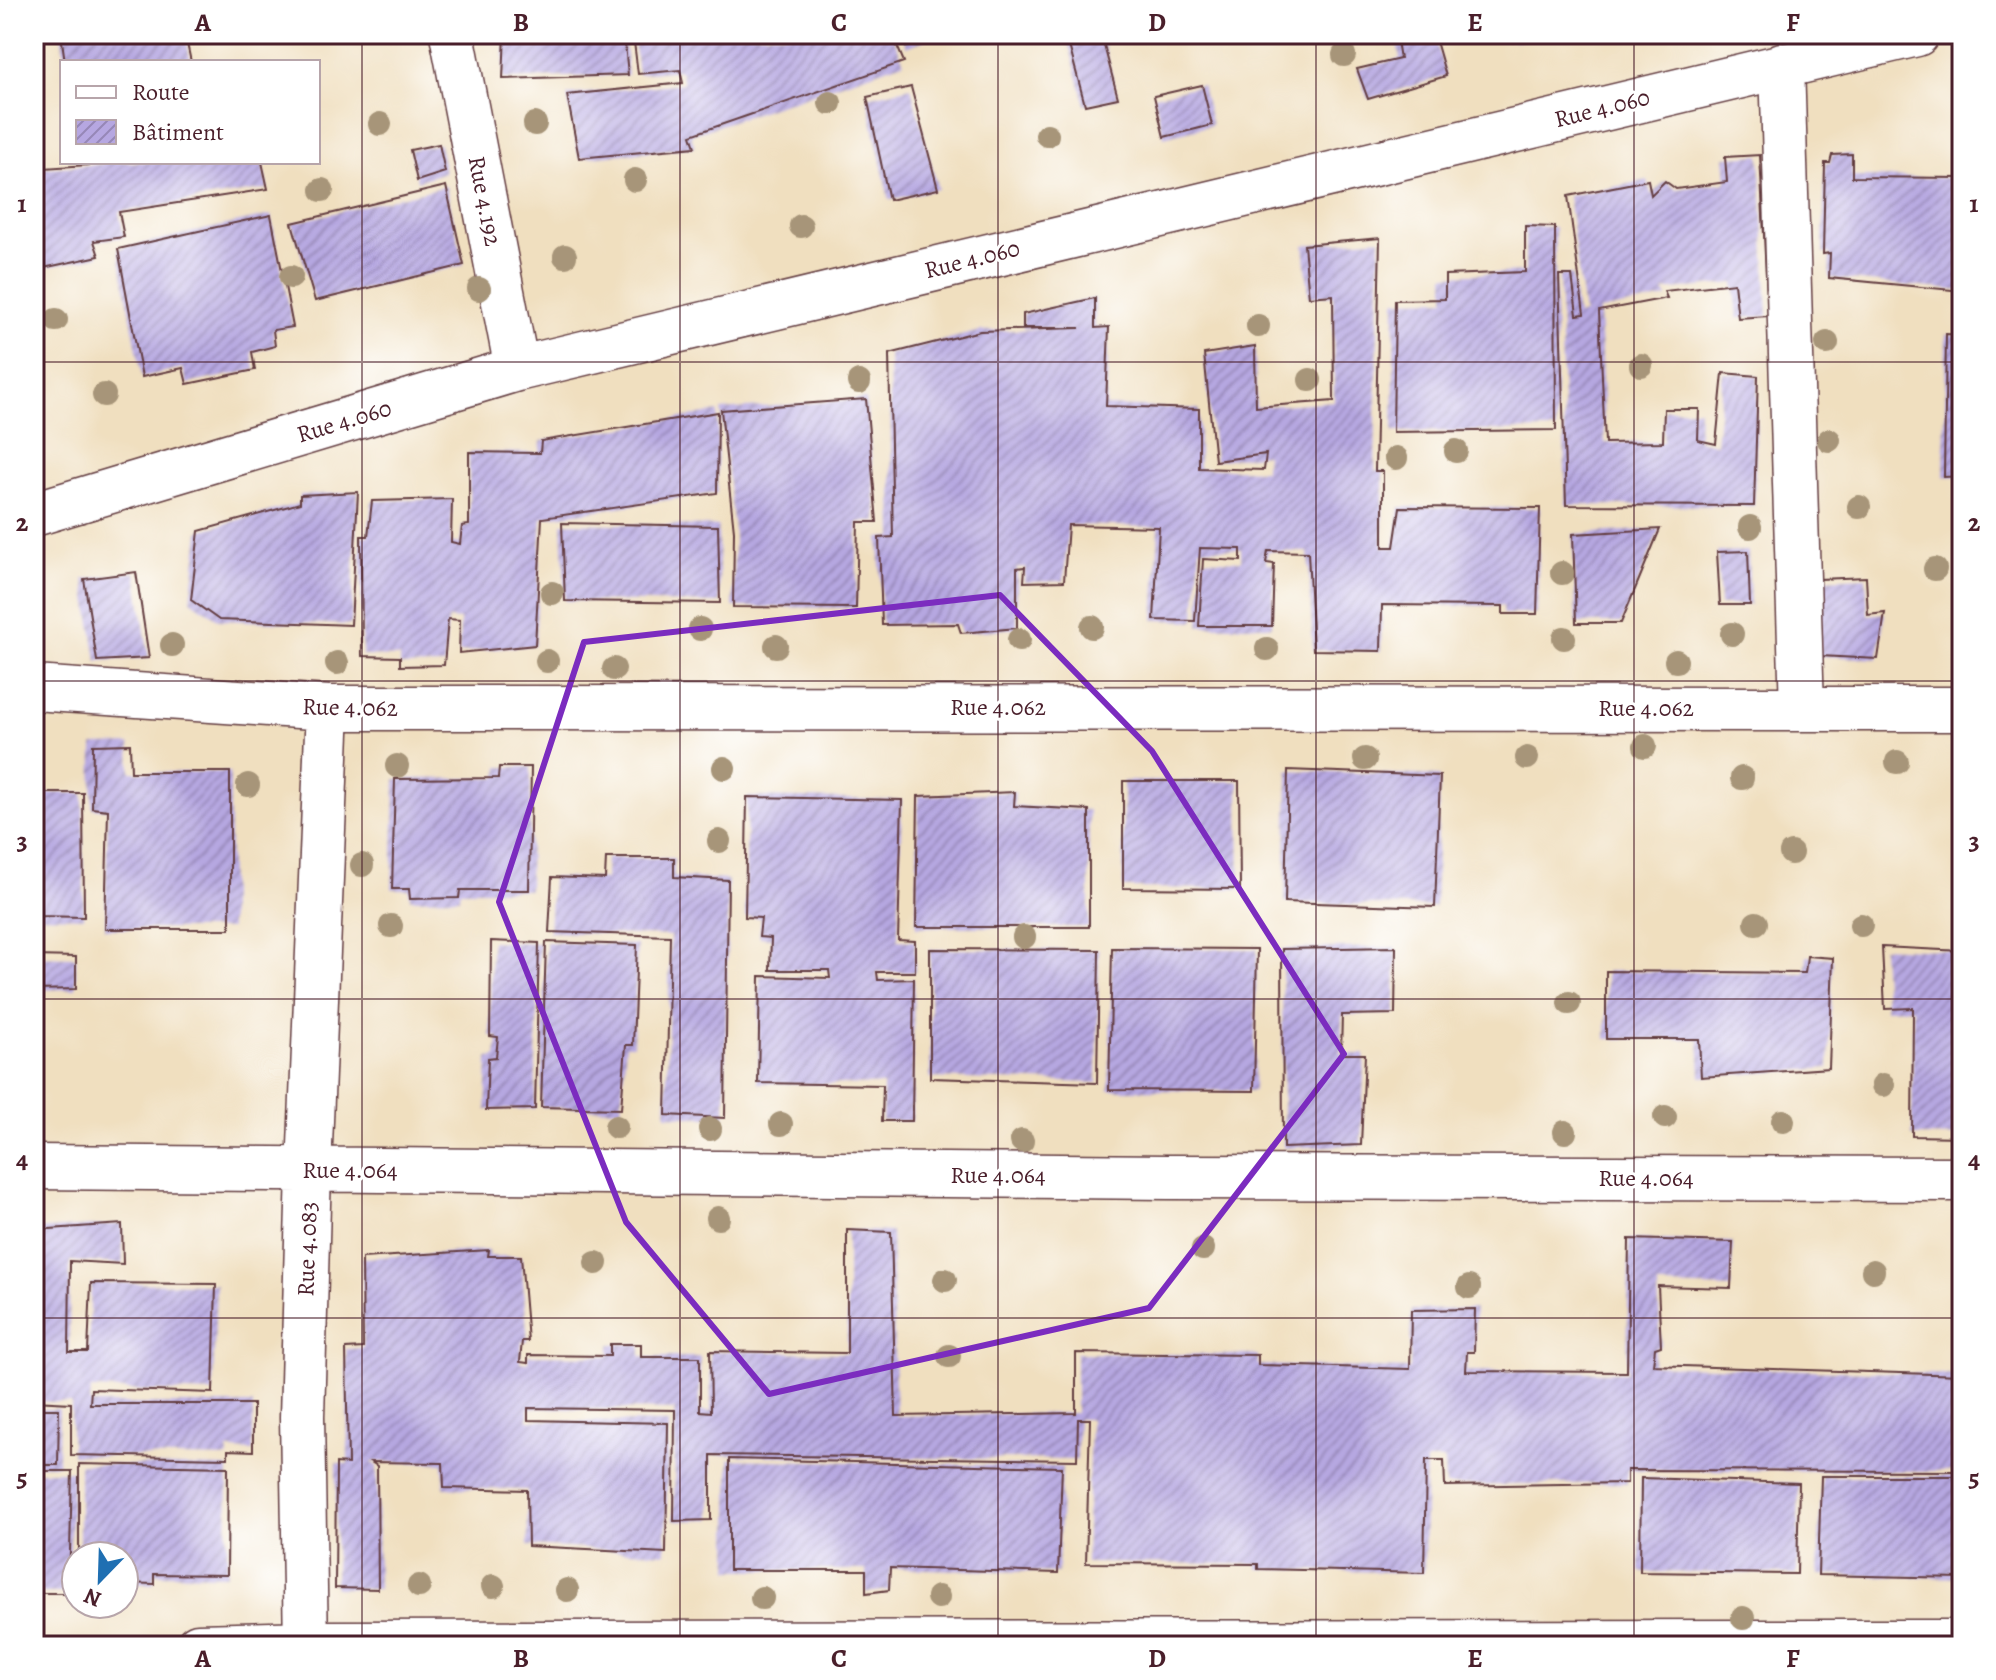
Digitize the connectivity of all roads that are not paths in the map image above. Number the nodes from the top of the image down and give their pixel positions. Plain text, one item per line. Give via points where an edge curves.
1 (452, 34) edge
2 (1917, 34) edge
3 (1782, 65) junction
4 (517, 369) junction
5 (34, 514) edge
6 (34, 688) edge
7 (328, 708) junction
8 (1802, 708) junction
9 (1962, 709) edge
10 (34, 1167) edge
11 (309, 1170) junction
12 (1962, 1179) edge
13 (1962, 1642) edge
14 (306, 1645) edge
15 (198, 1646) edge

1 - 4 street, Rue 4.192
2 - 3 street, Rue 4.060
3 - 4 street, Rue 4.060
3 - 8 street
4 - 5 street, Rue 4.060
6 - 7 street, Rue 4.062
7 - 8 street, Rue 4.062
7 - 11 street, Rue 4.083
8 - 9 street, Rue 4.062
10 - 11 street, Rue 4.064
11 - 12 street, Rue 4.064
11 - 14 street, Rue 4.083 via 302,1417
13 - 14 street
14 - 15 street

